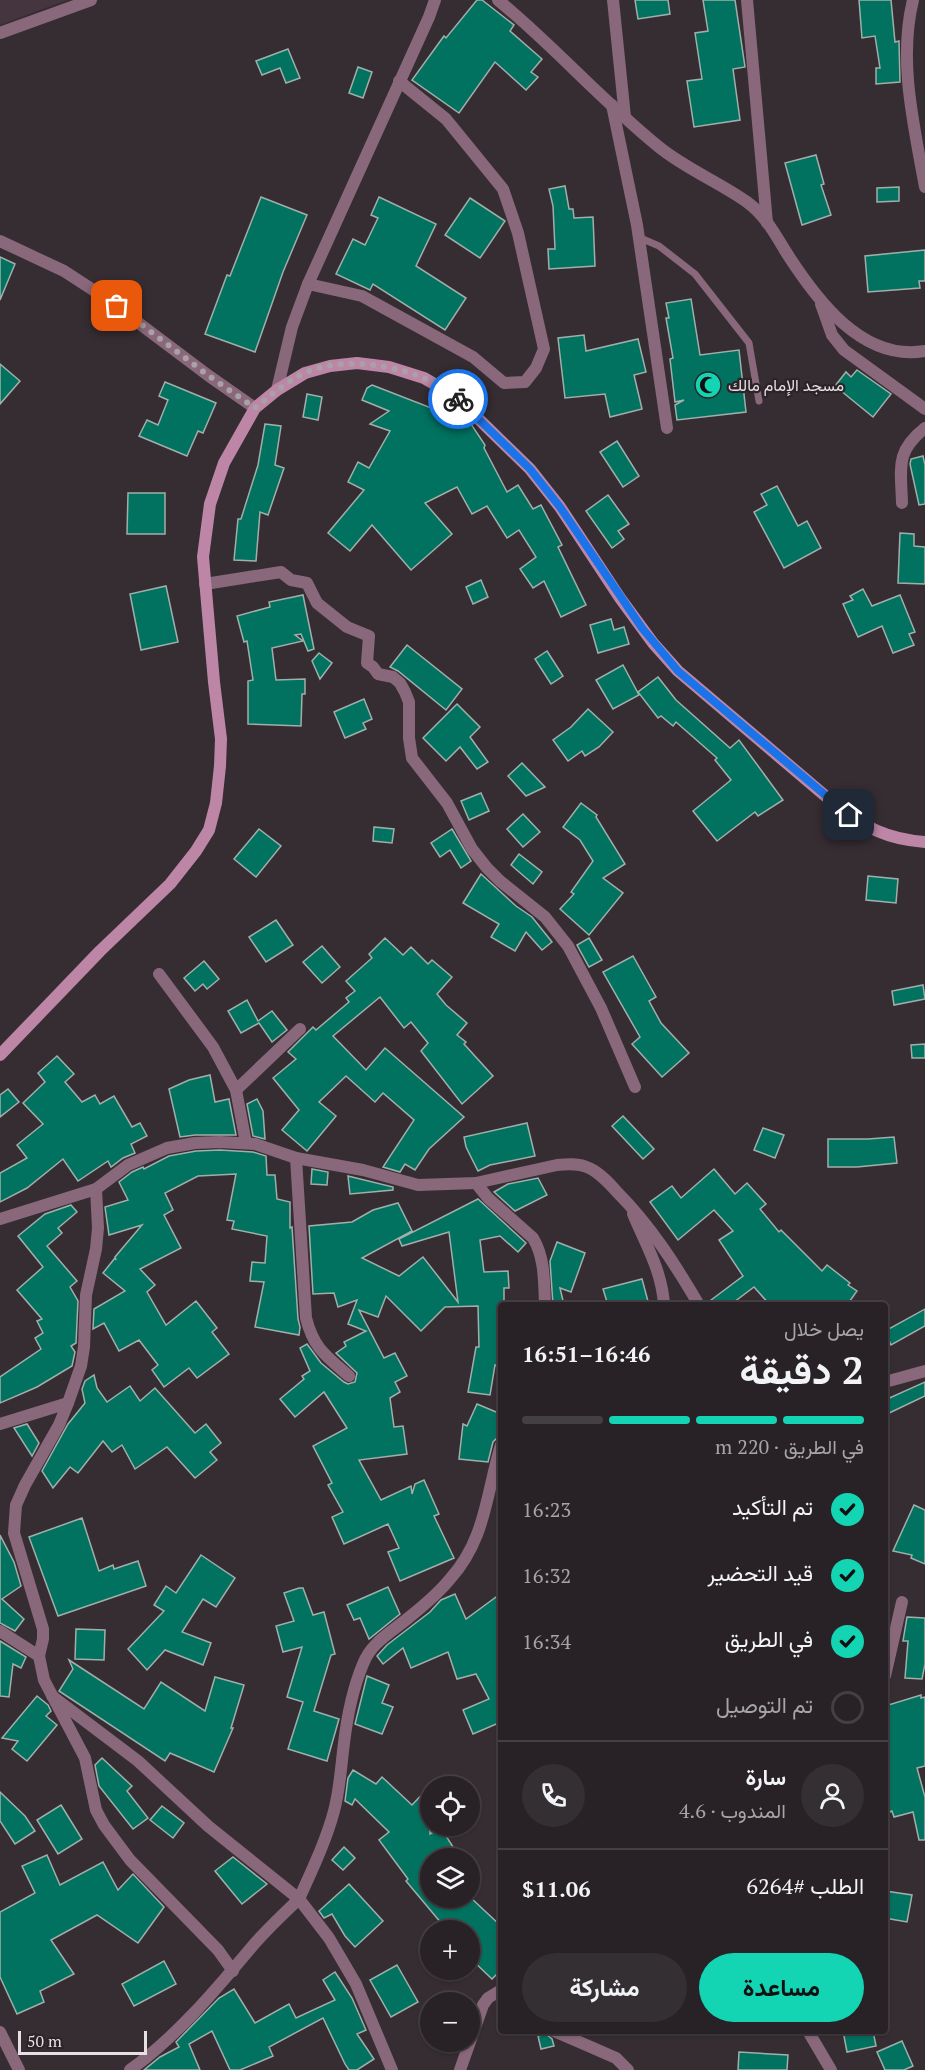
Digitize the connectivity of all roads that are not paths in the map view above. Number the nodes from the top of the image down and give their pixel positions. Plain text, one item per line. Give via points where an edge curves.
1 (91, 0) edge
2 (435, 0) edge
3 (498, 0) edge
4 (614, 0) edge
5 (747, 0) edge
6 (914, 0) edge
7 (925, 4) edge
8 (0, 33) edge
9 (399, 81) junction
10 (612, 105) junction
11 (625, 117) junction
12 (925, 187) edge
13 (767, 223) junction
14 (638, 237) junction
15 (0, 241) edge
16 (308, 284) junction
17 (819, 300) junction
18 (925, 351) edge
19 (277, 390) junction
20 (759, 402) dead end
21 (255, 408) junction
22 (925, 409) edge
23 (667, 428) dead end
24 (925, 428) edge
25 (902, 503) dead end
26 (205, 584) junction
27 (925, 842) edge
28 (159, 974) dead end
29 (300, 1029) dead end
30 (0, 1055) edge
31 (635, 1087) dead end
32 (236, 1090) junction
33 (246, 1143) junction
34 (296, 1158) junction
35 (476, 1183) junction
36 (96, 1189) junction
37 (627, 1202) junction
38 (0, 1219) edge
39 (544, 1302) edge
40 (664, 1302) edge
41 (697, 1302) edge
42 (925, 1371) edge
43 (349, 1377) dead end
44 (888, 1381) edge
45 (68, 1402) junction
46 (0, 1424) edge
47 (498, 1456) edge
48 (902, 1602) dead end
49 (0, 1631) edge
50 (39, 1656) junction
51 (888, 1663) edge
52 (52, 1696) junction
53 (299, 1899) junction
54 (232, 1971) junction
55 (498, 1992) edge
56 (0, 2032) edge
57 (561, 2034) edge
58 (810, 2034) edge
59 (19, 2070) edge
60 (130, 2070) edge
61 (392, 2070) edge
62 (460, 2070) edge
63 (628, 2070) edge
64 (831, 2070) edge

1 - 8 street
2 - 9 street
3 - 10 street
4 - 11 street
5 - 13 street
6 - 7 street
6 - 12 street via 909,19 908,58
9 - 16 street
9 - 16 street via 446,119 503,189 518,233 544,349 536,368 525,382 504,383 473,357 362,296
10 - 11 street
10 - 14 street
11 - 13 street via 675,159 748,202
13 - 17 street
14 - 20 lane via 659,246 695,274 749,343
14 - 23 street
15 - 21 street via 94,290
16 - 19 street via 292,327
17 - 18 street via 845,325 878,346 910,354
17 - 22 street via 832,335 844,350
19 - 21 main road
19 - 27 main road via 305,373 357,363 390,367 424,378 455,396 530,469 646,634 678,671 862,825 901,840
21 - 26 main road via 224,463 210,504 203,557
24 - 25 street via 900,459
26 - 30 main road via 221,739 216,803 209,830 170,884 91,959
26 - 31 street via 281,572 291,580 307,583 317,603 346,627 369,636 367,663 378,674 400,683 409,702 412,758 447,803 460,830 487,868 545,917 568,946 601,1008
28 - 32 street via 213,1047
29 - 32 street
32 - 33 street
33 - 34 street
33 - 36 street via 167,1148 128,1165
34 - 35 street via 418,1185
34 - 43 street via 308,1326 317,1348
35 - 37 street via 556,1165 580,1165 602,1176
35 - 39 street via 538,1246
36 - 38 street
36 - 45 street via 98,1228 86,1296 84,1347
37 - 40 street via 653,1255
37 - 41 street via 654,1234
42 - 44 street
45 - 46 street
45 - 50 street via 25,1485 14,1520 16,1542 43,1629
47 - 53 street via 484,1519 463,1563 429,1600 377,1642 363,1663 344,1741 335,1809
48 - 51 street
49 - 50 street
50 - 52 street
52 - 53 street via 138,1761 208,1826
52 - 54 street via 84,1758 96,1810 104,1825 130,1860 218,1950
53 - 54 street
53 - 61 street via 329,1938 356,1984
54 - 60 street via 186,2021
55 - 62 street via 483,2005
56 - 59 street
57 - 63 street via 616,2058
58 - 64 street

